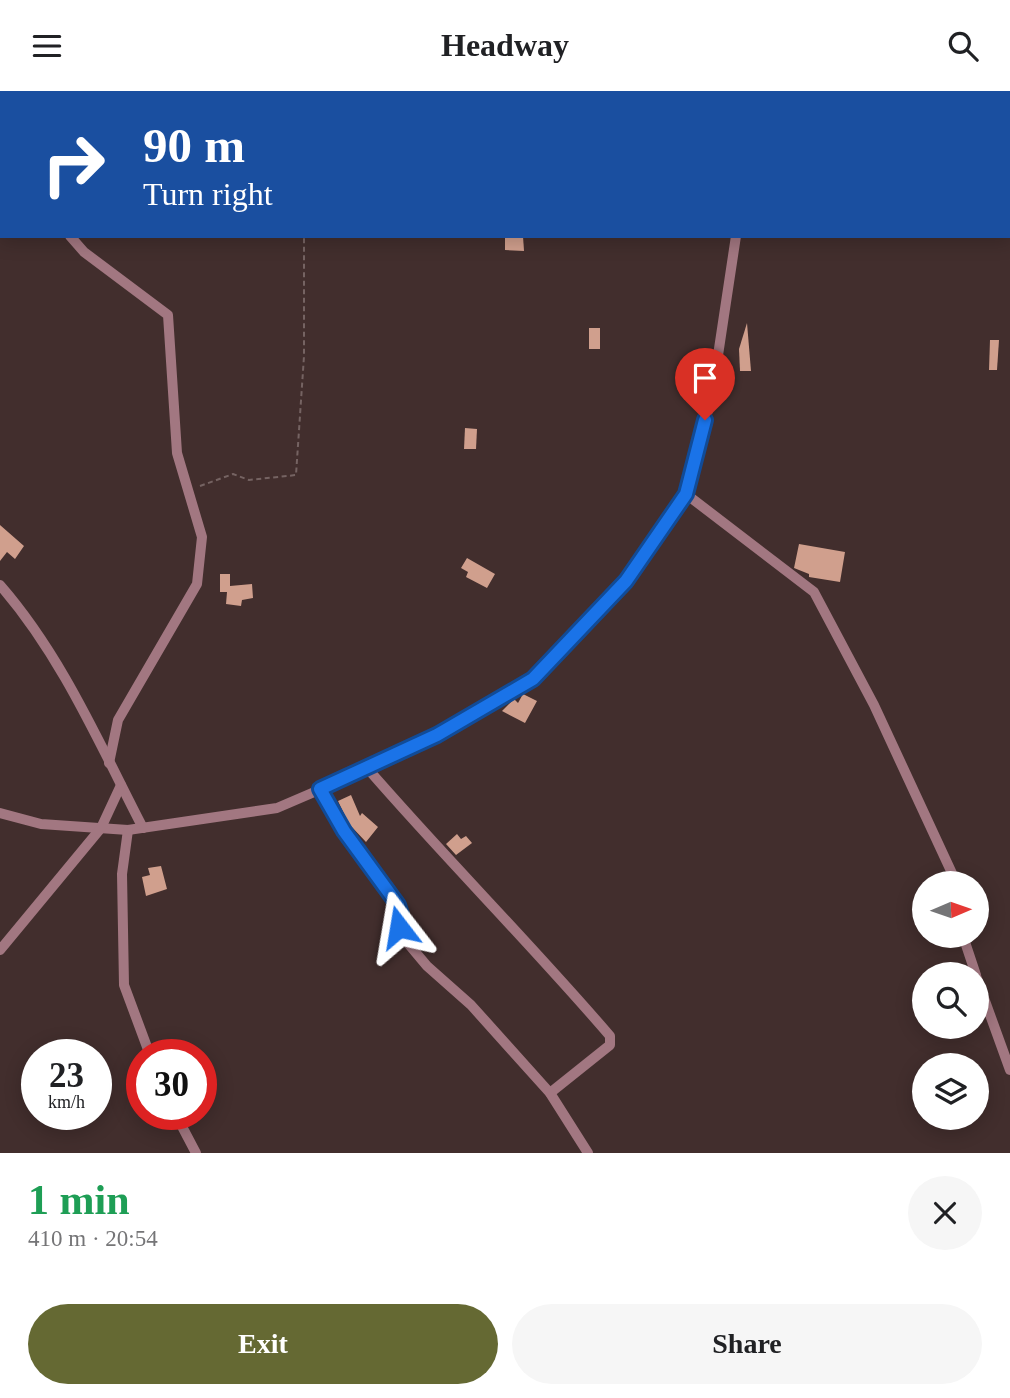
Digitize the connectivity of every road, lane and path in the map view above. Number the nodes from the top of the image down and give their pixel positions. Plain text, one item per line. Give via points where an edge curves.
1 (72, 238) edge
2 (304, 238) edge
3 (736, 238) edge
4 (189, 491) junction
5 (686, 494) junction
6 (0, 585) edge
7 (109, 763) junction
8 (368, 769) junction
9 (121, 785) junction
10 (320, 789) junction
11 (0, 813) edge
12 (101, 828) junction
13 (143, 828) junction
14 (128, 830) junction
15 (951, 871) edge
16 (0, 950) edge
17 (989, 1011) edge
18 (144, 1039) edge
19 (1010, 1070) edge
20 (550, 1093) junction
21 (184, 1130) edge
22 (196, 1153) edge
23 (588, 1153) edge

1 - 4 street via 168,316 177,453
2 - 4 path via 304,356 296,475 249,479 233,474
3 - 5 street via 712,395
4 - 7 street via 202,537 197,584 118,720
5 - 8 street via 626,581 533,679
5 - 15 street via 814,592 874,705
6 - 7 street via 26,615 66,679
7 - 9 street
8 - 10 street
8 - 20 street via 610,1036 610,1045
9 - 12 street
9 - 13 street
10 - 13 street via 277,808
10 - 20 street via 344,831 398,905 401,935
11 - 12 street via 41,824
12 - 14 street
12 - 16 street
13 - 14 street
14 - 18 street via 122,874 124,985
17 - 19 street
20 - 23 street
21 - 22 street

